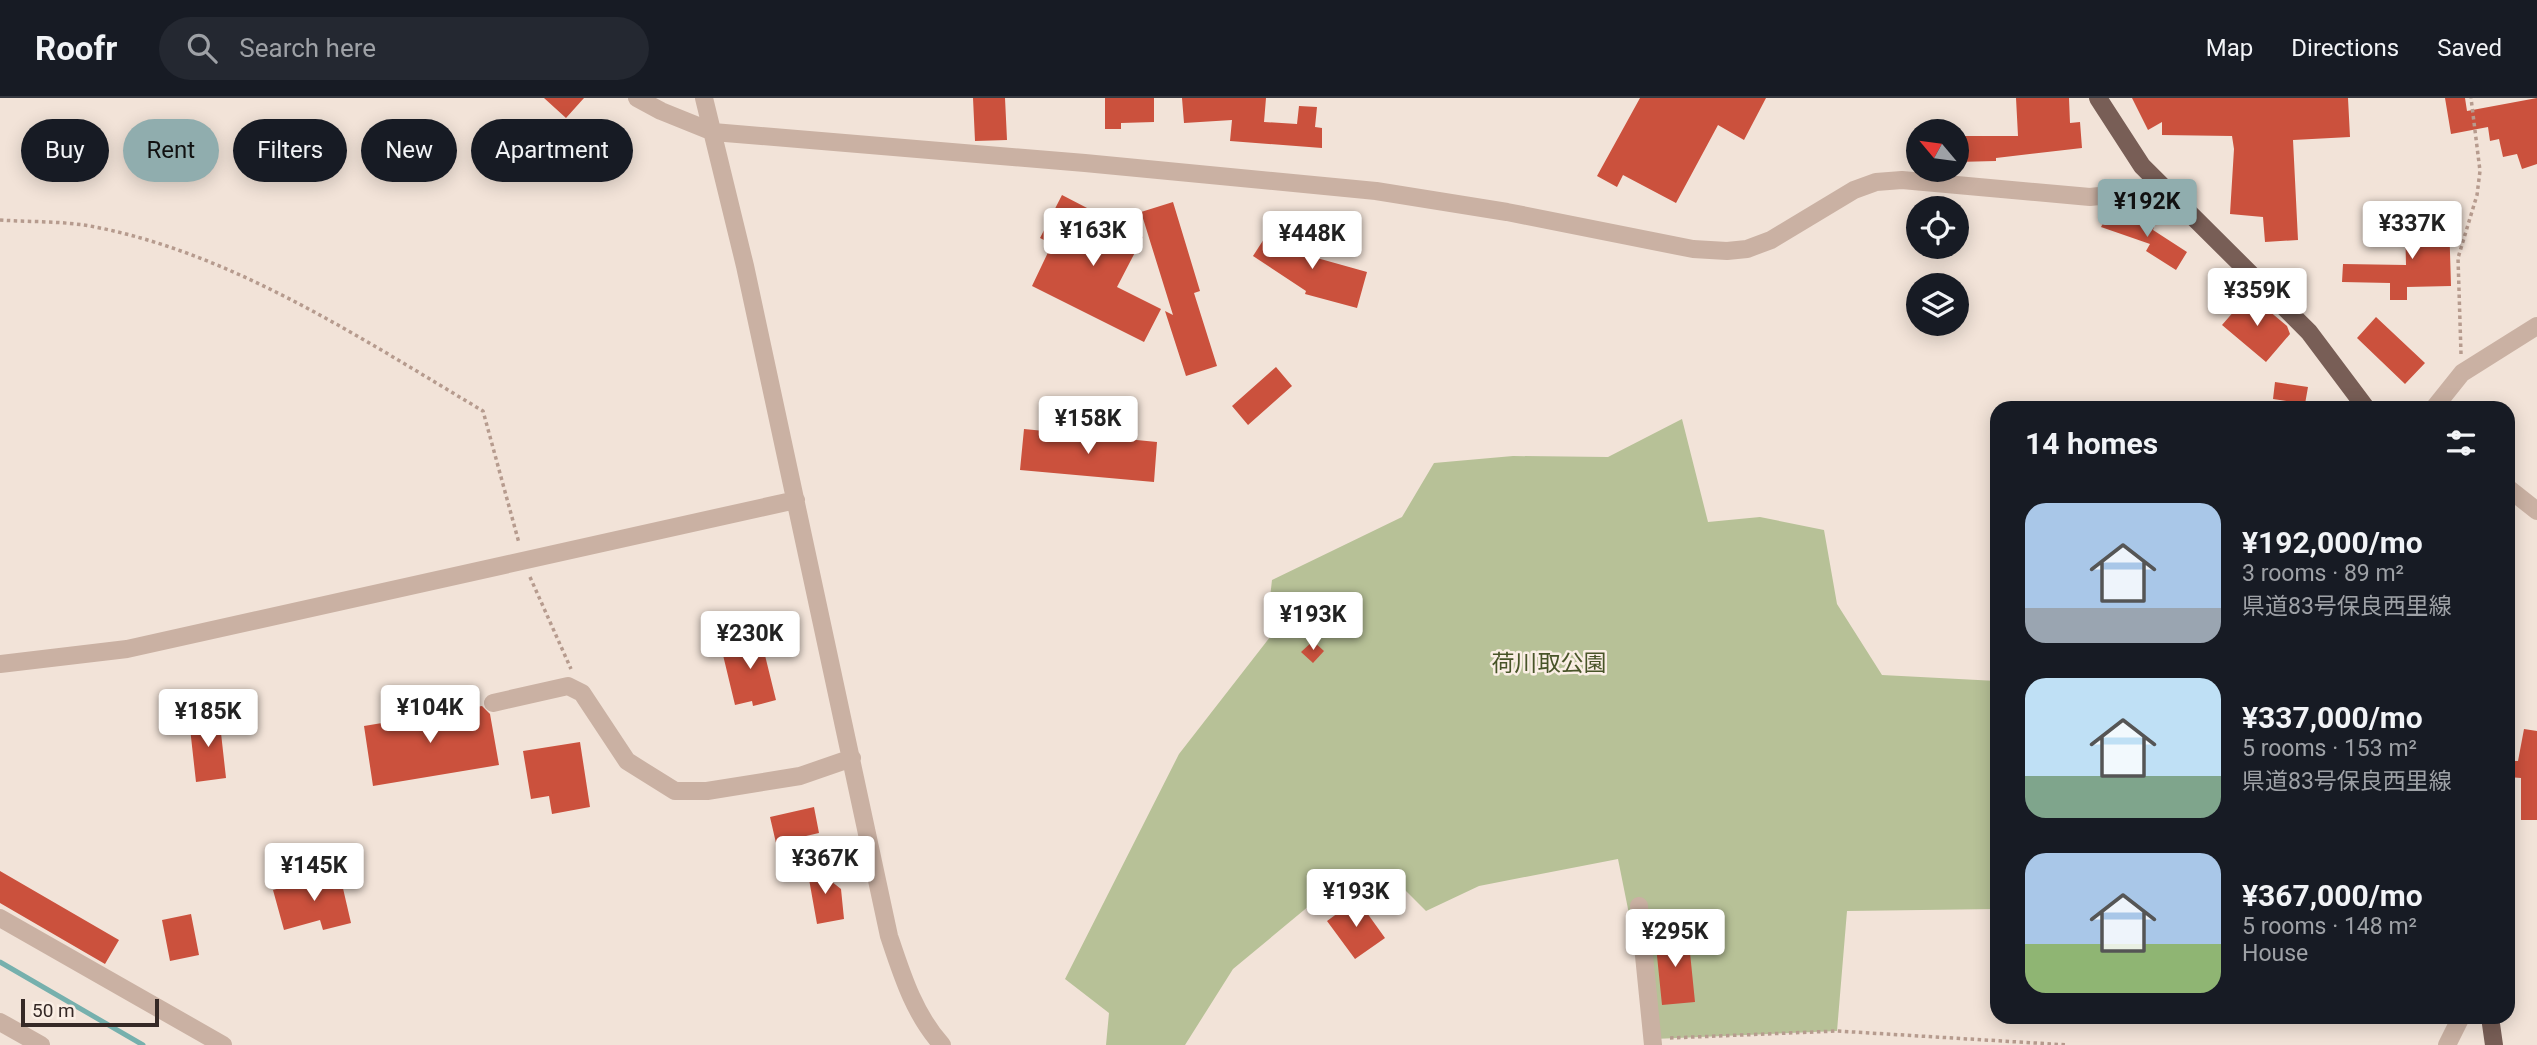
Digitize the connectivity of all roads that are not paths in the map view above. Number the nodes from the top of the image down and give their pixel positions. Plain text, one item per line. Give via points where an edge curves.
1 (637, 98) edge
2 (704, 98) edge
3 (2098, 98) edge
4 (713, 132) junction
5 (2164, 189) junction
6 (2537, 326) edge
7 (2365, 401) edge
8 (2440, 401) edge
9 (2515, 494) edge
10 (796, 500) junction
11 (2537, 511) edge
12 (0, 664) edge
13 (494, 703) dead end
14 (852, 758) junction
15 (1639, 905) dead end
16 (0, 918) edge
17 (0, 1022) edge
18 (2457, 1024) edge
19 (2491, 1024) edge
20 (1653, 1042) edge
21 (41, 1045) edge
22 (223, 1045) edge
23 (942, 1045) edge
24 (2446, 1045) edge
25 (2494, 1045) edge

1 - 4 street
2 - 4 street
3 - 5 main road via 2142,166
4 - 5 street via 1376,191 1693,249 1727,251 1771,240 1853,190 1875,182 1902,180 2090,197
4 - 10 street
5 - 7 main road via 2302,323
6 - 8 street via 2462,373
9 - 11 street
10 - 12 street via 127,649
10 - 14 street
13 - 14 street via 568,686 582,693 627,761 675,791 786,779
14 - 23 street via 889,936 908,992
15 - 20 street
16 - 22 street
17 - 21 street
18 - 24 street
19 - 25 main road

